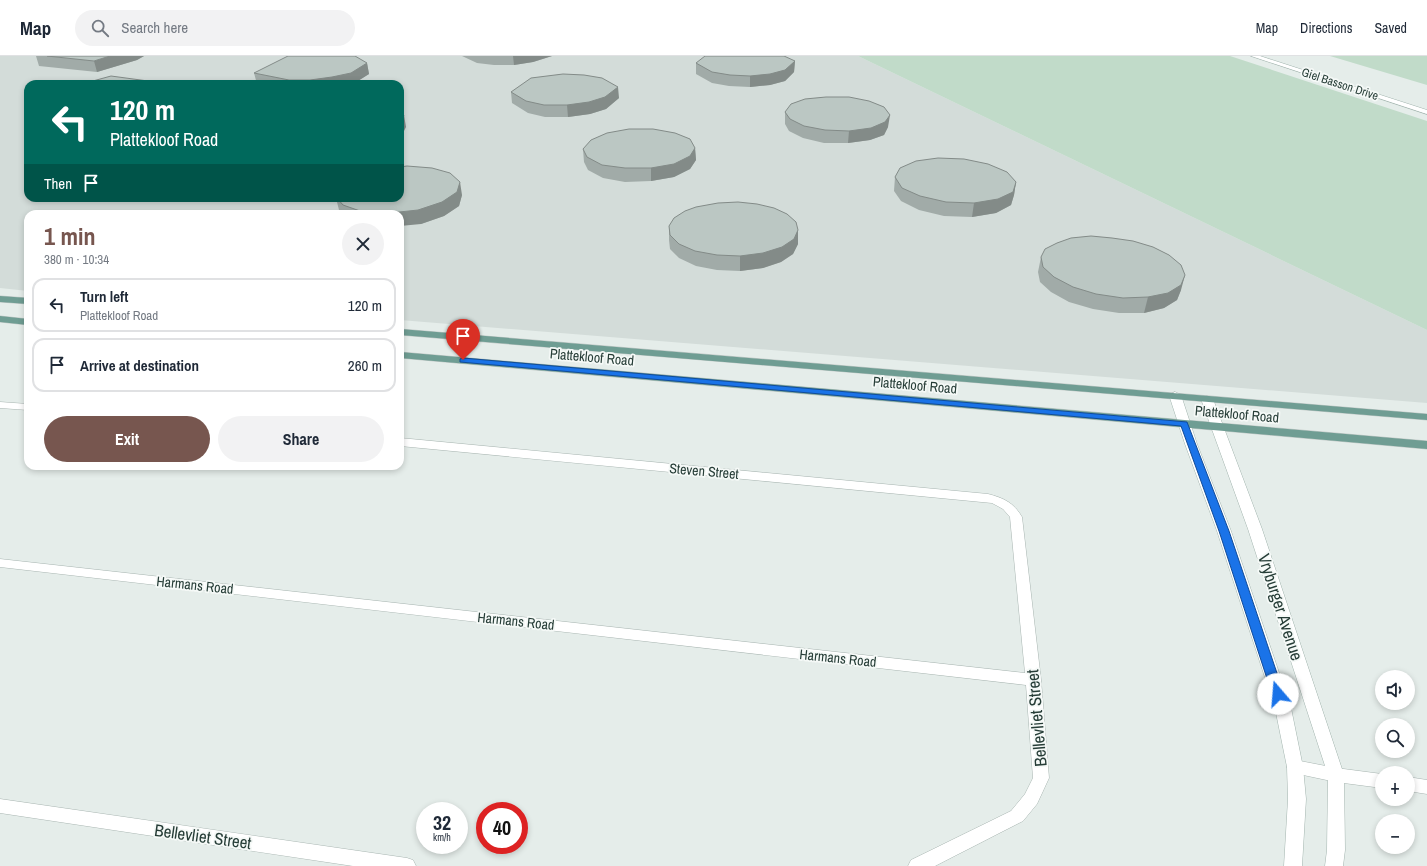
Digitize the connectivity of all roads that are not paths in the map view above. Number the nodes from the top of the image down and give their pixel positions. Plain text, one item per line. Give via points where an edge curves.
1 (1254, 56) edge
2 (1427, 112) edge
3 (0, 299) edge
4 (24, 301) edge
5 (0, 319) edge
6 (24, 322) edge
7 (404, 332) edge
8 (404, 355) edge
9 (1175, 395) junction
10 (1207, 399) junction
11 (0, 405) edge
12 (24, 407) edge
13 (1427, 417) edge
14 (1184, 424) junction
15 (1218, 427) junction
16 (404, 442) edge
17 (1427, 445) edge
18 (1006, 505) joint
19 (0, 563) edge
20 (1033, 680) junction
21 (1295, 767) junction
22 (1336, 775) junction
23 (1375, 780) edge
24 (1415, 785) edge
25 (1427, 787) edge
26 (0, 806) edge
27 (407, 866) edge
28 (917, 866) edge
29 (1292, 866) edge
30 (1334, 866) edge

1 - 2 street, Giel Basson Drive
3 - 4 main road
5 - 6 main road
7 - 9 main road, Plattekloof Road
8 - 14 main road, Plattekloof Road
9 - 10 main road, Plattekloof Road
9 - 14 street, Vryburger Avenue
10 - 13 main road, Plattekloof Road
10 - 15 street, Vryburger Avenue
11 - 12 street
14 - 15 main road, Plattekloof Road
14 - 21 street, Vryburger Avenue via 1224,531 1283,708
15 - 17 main road, Plattekloof Road
15 - 22 street, Vryburger Avenue via 1255,529
16 - 18 street, Steven Street via 988,498
18 - 20 street, Bellevliet Street via 1016,517
19 - 20 street, Harmans Road
20 - 28 street, Bellevliet Street via 1041,778 1031,799 1017,816
21 - 22 street
21 - 29 street, Vryburger Avenue via 1298,799
22 - 23 street
22 - 30 street, Vryburger Avenue
24 - 25 street
26 - 27 street, Bellevliet Street

